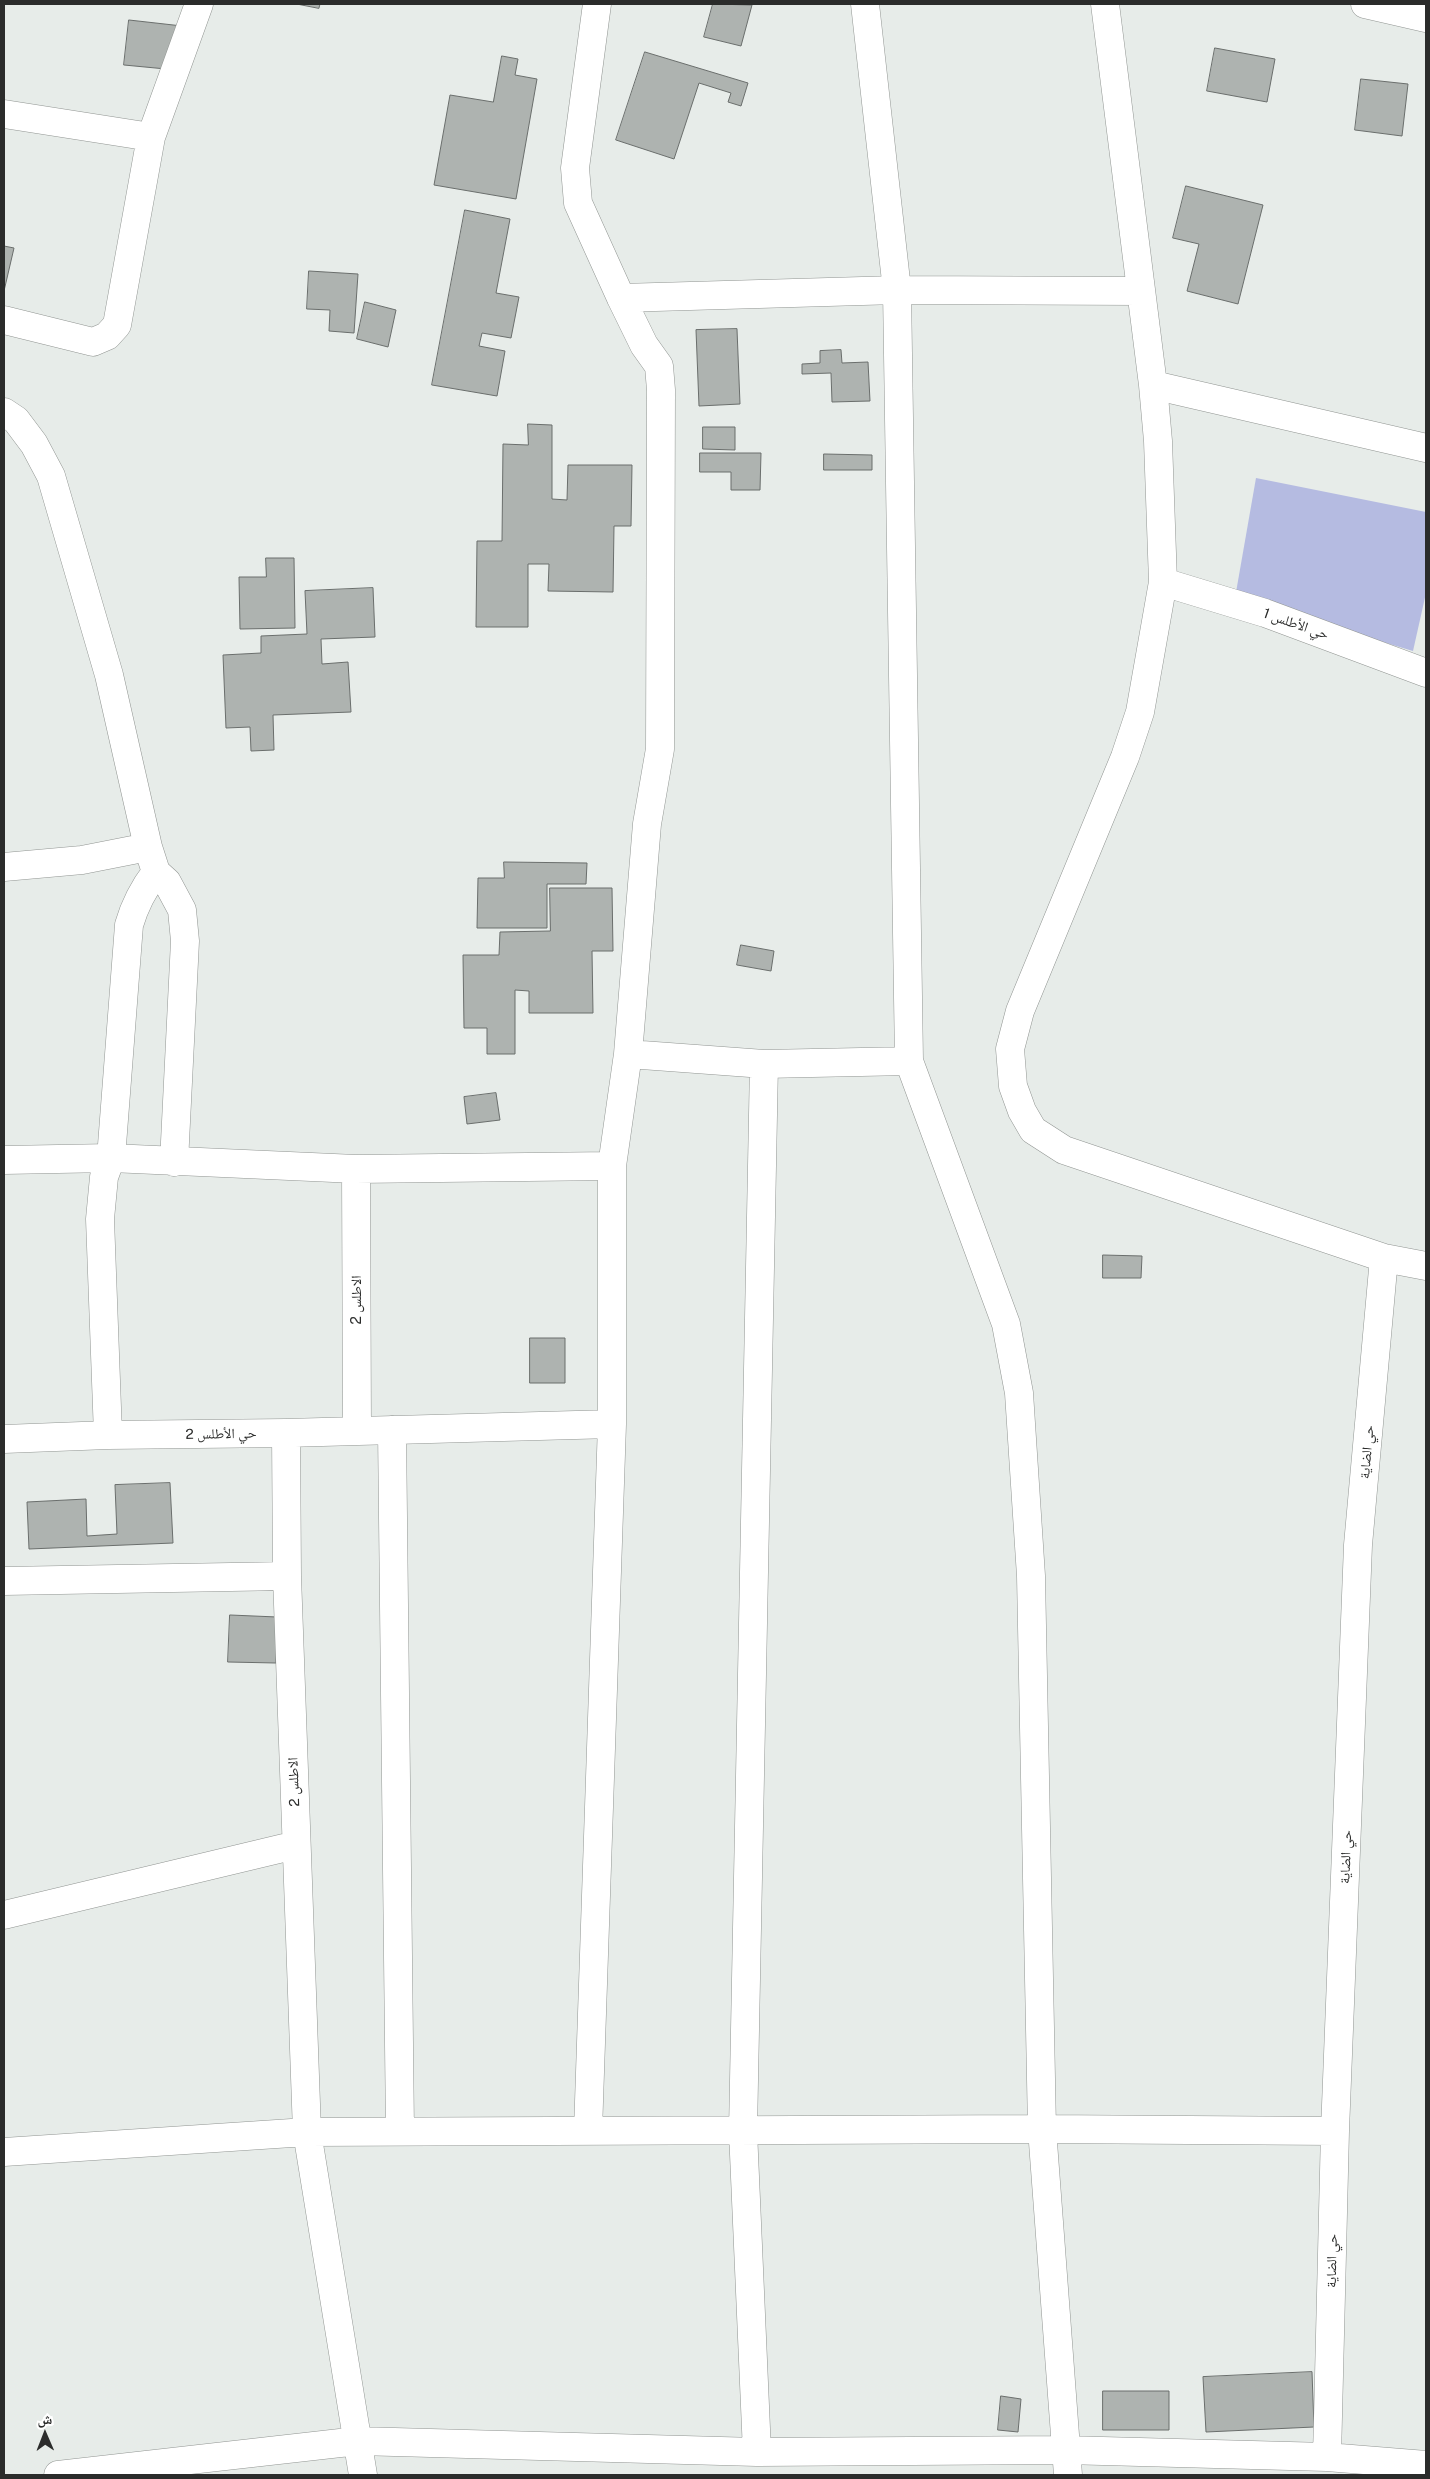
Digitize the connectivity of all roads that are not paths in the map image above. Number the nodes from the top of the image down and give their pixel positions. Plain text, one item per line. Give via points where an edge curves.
1 (199, 4) edge
2 (597, 4) edge
3 (865, 4) edge
4 (1105, 4) edge
5 (1365, 4) edge
6 (1426, 18) edge
7 (4, 114) edge
8 (151, 137) junction
9 (897, 290) junction
10 (1141, 291) junction
11 (620, 298) junction
12 (4, 320) edge
13 (1153, 385) junction
14 (4, 412) edge
15 (1426, 448) edge
16 (1163, 582) junction
17 (1426, 673) edge
18 (152, 859) junction
19 (4, 867) edge
20 (628, 1054) junction
21 (909, 1061) junction
22 (764, 1064) junction
23 (111, 1158) junction
24 (4, 1160) edge
25 (174, 1162) junction
26 (612, 1166) junction
27 (356, 1169) junction
28 (1384, 1258) junction
29 (1426, 1266) edge
30 (612, 1424) junction
31 (392, 1430) junction
32 (358, 1431) junction
33 (286, 1433) junction
34 (108, 1435) junction
35 (4, 1439) edge
36 (287, 1576) junction
37 (4, 1581) edge
38 (296, 1845) junction
39 (4, 1915) edge
40 (1042, 2129) junction
41 (588, 2131) junction
42 (743, 2131) junction
43 (1334, 2131) junction
44 (307, 2132) junction
45 (400, 2132) junction
46 (4, 2152) edge
47 (358, 2441) junction
48 (757, 2452) junction
49 (1327, 2457) junction
50 (1067, 2462) edge
51 (1426, 2465) edge
52 (58, 2475) edge
53 (363, 2475) edge

1 - 8 street
2 - 11 street via 575,168 578,203
3 - 9 street
4 - 10 street
5 - 6 street
7 - 8 street
8 - 12 street via 117,325 107,336 93,342
9 - 10 street
9 - 11 street
9 - 21 street
10 - 13 street
11 - 20 street via 644,345 659,366 662,390 660,749 648,824
13 - 15 street
13 - 16 street
14 - 18 street via 16,420 34,444 51,476 109,675
16 - 17 street, حي الأطلس 1 via 1265,613
16 - 28 street via 1140,712 1125,757 1020,1011 1010,1049 1013,1086 1033,1130 1064,1150
18 - 19 street via 82,860
18 - 23 street via 129,925
18 - 25 street via 176,896 185,926
20 - 22 street
20 - 26 street
21 - 22 street
21 - 40 street via 1006,1324 1019,1393 1031,1576
22 - 42 street
23 - 24 street
23 - 25 street
23 - 34 street via 104,1177 100,1218
25 - 27 street
26 - 27 street
26 - 30 street
27 - 32 street, الاطلس 2
28 - 29 street
28 - 43 street, حي الضاية via 1358,1545
30 - 31 street, حي الأطلس 2
30 - 41 street
31 - 32 street, حي الأطلس 2
31 - 45 street
32 - 33 street, حي الأطلس 2
33 - 34 street, حي الأطلس 2
33 - 36 street, الاطلس 2
34 - 35 street, حي الأطلس 2
36 - 37 street
36 - 38 street, الاطلس 2
38 - 39 street
38 - 44 street, الاطلس 2
40 - 42 street
40 - 43 street
40 - 50 street
41 - 42 street
41 - 45 street
42 - 48 street
43 - 49 street, حي الضاية
44 - 45 street
44 - 46 street
44 - 47 street, الاطلس 2
47 - 48 street
47 - 52 street
47 - 53 street, الاطلس 2
48 - 50 street
49 - 50 street
49 - 51 street

